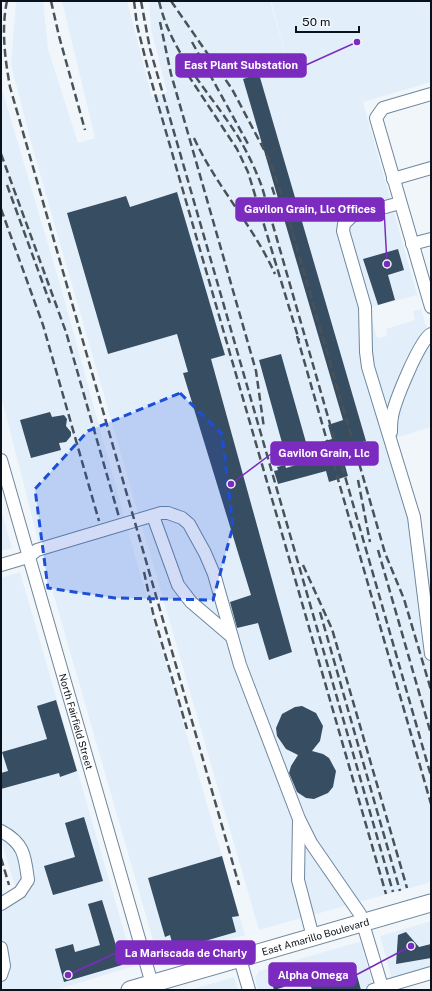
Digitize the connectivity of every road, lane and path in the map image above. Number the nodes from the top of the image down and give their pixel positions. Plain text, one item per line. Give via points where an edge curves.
1 (431, 94) edge
2 (431, 168) edge
3 (393, 179) junction
4 (400, 203) junction
5 (431, 239) edge
6 (412, 244) junction
7 (431, 307) edge
8 (431, 334) edge
9 (391, 441) junction
10 (1, 460) edge
11 (154, 516) junction
12 (28, 556) junction
13 (1, 565) edge
14 (232, 638) junction
15 (431, 654) edge
16 (299, 819) junction
17 (1, 831) edge
18 (431, 903) edge
19 (1, 904) edge
20 (363, 922) junction
21 (313, 937) junction
22 (1, 948) edge
23 (240, 959) junction
24 (431, 974) edge
25 (1, 975) edge
26 (152, 984) junction
27 (380, 989) edge
28 (130, 990) edge
29 (249, 990) edge

1 - 3 street via 383,108 376,118
2 - 3 street
3 - 4 street
4 - 6 street
4 - 9 street via 352,216 344,224 343,231 365,308 368,368
5 - 6 street
6 - 7 street
8 - 9 street via 419,349 394,408
9 - 15 street via 414,517
10 - 12 street, North Fairfield Street
11 - 12 street via 37,550
11 - 14 street via 178,585 191,602
11 - 14 street via 168,513 182,518 189,524 214,574
12 - 13 street
12 - 26 street, North Fairfield Street
14 - 16 street via 282,779
16 - 20 street via 311,843 355,905
16 - 21 street via 298,880
17 - 19 street via 14,838 25,855 28,880 20,892
18 - 20 highway, East Amarillo Boulevard
20 - 21 highway, East Amarillo Boulevard
20 - 27 street
21 - 23 highway, East Amarillo Boulevard
22 - 25 street via 4,966
23 - 26 highway, East Amarillo Boulevard
23 - 29 street
24 - 27 street
26 - 28 highway, East Amarillo Boulevard

